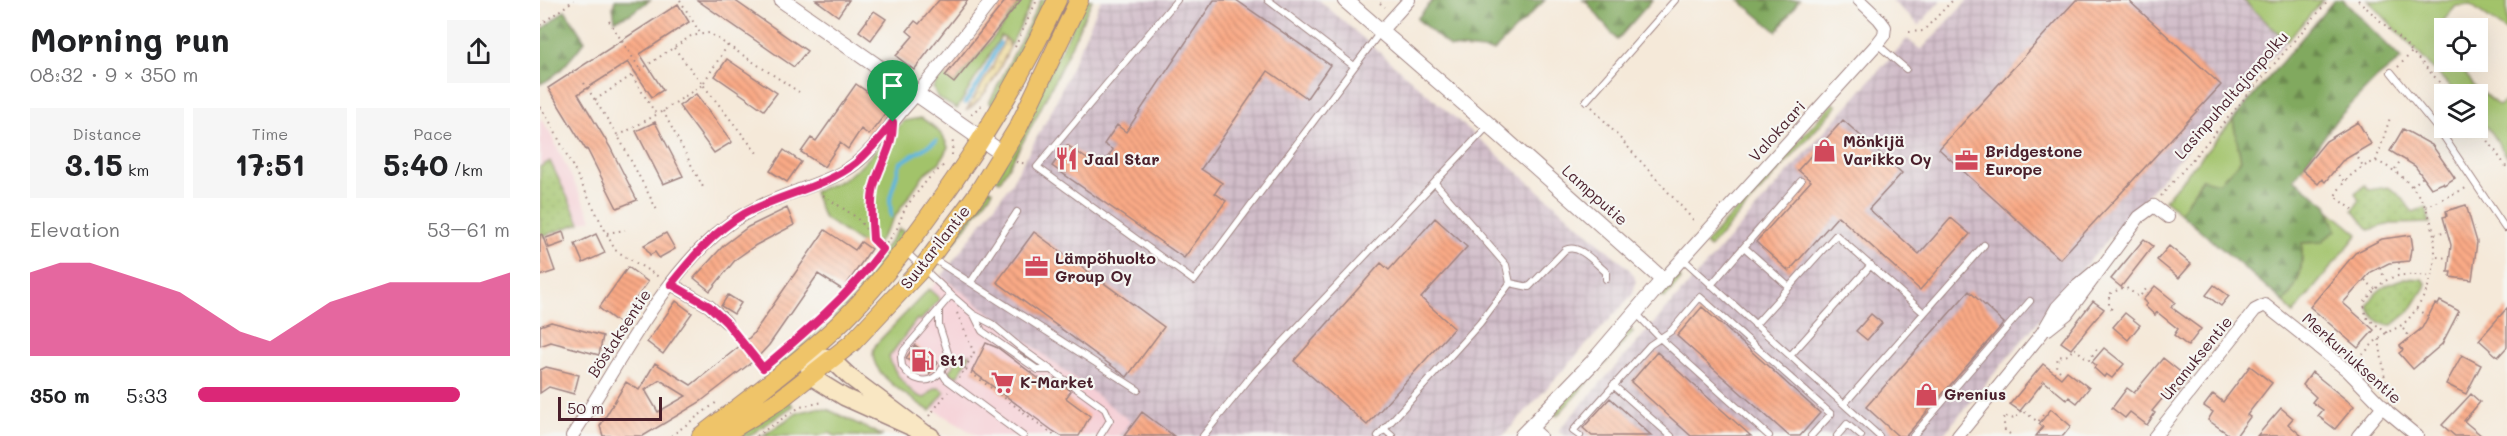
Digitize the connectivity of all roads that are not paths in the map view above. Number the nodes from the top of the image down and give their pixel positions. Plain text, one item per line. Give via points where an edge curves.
1 (782, 0) edge
2 (992, 0) edge
3 (1057, 0) edge
4 (1079, 0) edge
5 (1177, 0) edge
6 (1268, 0) edge
7 (1409, 0) edge
8 (1675, 0) edge
9 (1859, 0) edge
10 (1352, 2) edge
11 (1381, 31) junction
12 (1877, 44) junction
13 (1354, 66) junction
14 (1906, 69) dead end
15 (2391, 72) road end
16 (917, 95) junction
17 (1586, 101) road end
18 (1489, 125) junction
19 (982, 140) junction
20 (1003, 154) junction
21 (1801, 181) dead end
22 (1435, 183) junction
23 (1017, 212) dead end
24 (2168, 217) dead end
25 (2507, 227) edge
26 (1984, 245) dead end
27 (1744, 247) junction
28 (904, 250) junction
29 (1683, 259) junction
30 (927, 262) junction
31 (1871, 265) junction
32 (1606, 279) dead end
33 (1663, 280) junction
34 (971, 282) junction
35 (1510, 283) junction
36 (671, 284) junction
37 (1711, 285) junction
38 (1789, 287) junction
39 (951, 295) junction
40 (2030, 301) dead end
41 (2265, 305) joint
42 (939, 310) junction
43 (1635, 312) junction
44 (1924, 313) junction
45 (973, 314) junction
46 (726, 322) road end
47 (1755, 325) junction
48 (1660, 338) junction
49 (1008, 347) junction
50 (1022, 349) junction
51 (807, 352) junction
52 (1790, 356) junction
53 (830, 358) junction
54 (1050, 370) junction
55 (941, 371) junction
56 (810, 376) junction
57 (1613, 385) junction
58 (1138, 390) dead end
59 (2385, 401) junction
60 (1844, 404) junction
61 (1384, 429) junction
62 (1531, 433) edge
63 (928, 435) edge
64 (572, 436) edge
65 (701, 436) edge
66 (722, 436) edge
67 (1023, 436) edge
68 (1100, 436) edge
69 (1203, 436) edge
70 (1378, 436) edge
71 (1392, 436) edge
72 (1580, 436) edge
73 (1671, 436) edge
74 (1769, 436) edge
75 (1811, 436) edge
76 (1837, 436) edge
77 (1861, 436) edge
78 (1879, 436) edge
79 (1913, 436) edge
80 (1958, 436) edge
81 (2155, 436) edge
82 (2358, 436) edge
83 (2417, 436) edge

1 - 16 street
2 - 16 street, Böstaksentie
3 - 19 main road, Suutarilantie
4 - 20 main road, Suutarilantie
5 - 13 lane via 1037,167 1194,281
6 - 13 lane
7 - 11 street
8 - 17 lane
9 - 12 street via 1885,27
10 - 11 street, Lampputie
11 - 13 lane
11 - 18 street, Lampputie
12 - 14 lane
12 - 29 street, Valokaari
15 - 25 lane via 2444,137
16 - 19 street
16 - 36 street, Böstaksentie via 855,164 759,206 728,224 701,248
18 - 22 lane
18 - 33 street, Lampputie
19 - 20 street
19 - 28 main road, Suutarilantie
20 - 30 main road, Suutarilantie
21 - 27 lane
22 - 35 lane via 1506,265
22 - 69 lane via 1252,375
23 - 34 lane
24 - 80 street via 2154,206 2139,217 2100,267 2057,307 2042,333
26 - 44 lane
27 - 37 lane
27 - 38 lane
28 - 30 lane
28 - 51 main road, Suutarilantie via 867,296
29 - 33 street, Valokaari
29 - 37 lane
30 - 34 lane
30 - 39 lane
30 - 53 main road, Suutarilantie via 852,343
31 - 38 lane via 1836,235
31 - 44 lane
31 - 52 lane
32 - 35 lane via 1606,272 1570,247 1529,287
33 - 43 street
34 - 58 lane
35 - 61 lane via 1480,323
36 - 46 street via 709,306
36 - 64 street, Böstaksentie
37 - 47 lane
38 - 47 lane
39 - 42 lane
39 - 45 lane
40 - 79 lane
41 - 59 street, Merkuriuksentie
41 - 81 street, Uranuksentie via 2255,310
42 - 55 lane via 939,325 949,356
42 - 55 lane via 901,357 902,366 916,380 928,381
43 - 48 lane
43 - 62 street
44 - 60 lane
45 - 49 lane via 981,331
45 - 50 lane
47 - 52 lane
48 - 57 lane
48 - 74 lane
48 - 75 lane via 1700,297 1831,414
49 - 50 lane
49 - 54 lane via 1038,370
50 - 54 lane
51 - 53 main road
51 - 56 main road
51 - 65 main road, Suutarilantie
52 - 60 lane
53 - 56 main road, Suutarilantie
53 - 63 main road
54 - 68 lane via 1105,409 1110,420
55 - 67 lane via 946,379
56 - 63 main road via 844,397
56 - 66 main road, Suutarilantie
57 - 72 lane via 1574,430
57 - 73 lane
59 - 82 street
59 - 83 street, Merkuriuksentie
60 - 78 lane
61 - 70 lane
61 - 71 lane
76 - 77 lane via 1847,424

